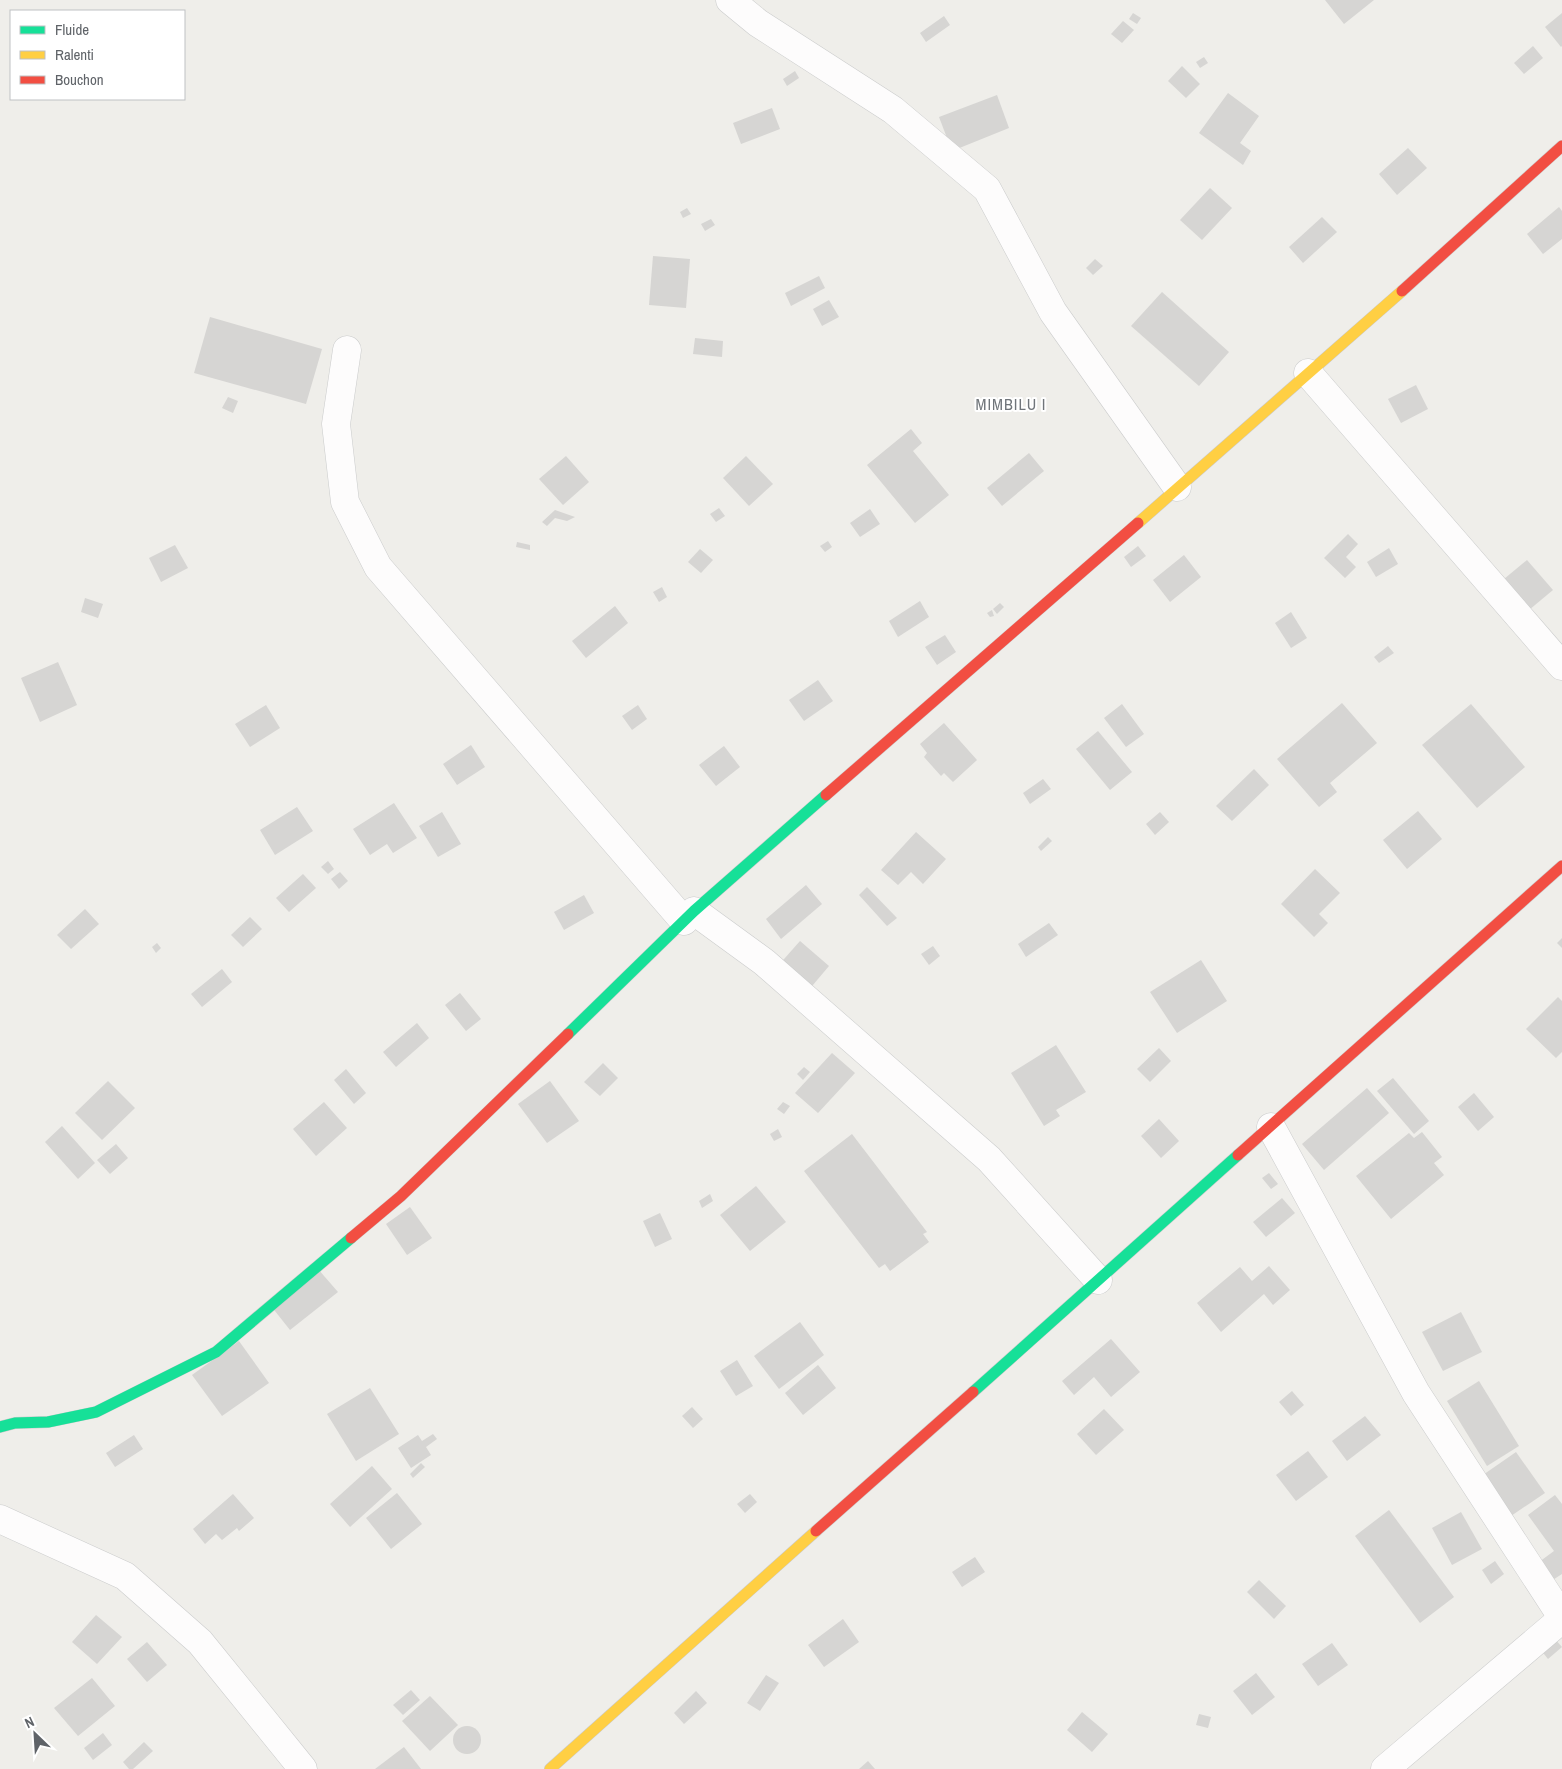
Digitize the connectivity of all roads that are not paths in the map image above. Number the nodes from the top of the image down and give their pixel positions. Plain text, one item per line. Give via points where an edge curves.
1 (730, 0) edge
2 (1562, 146) edge
3 (347, 350) dead end
4 (1308, 373) junction
5 (1177, 487) junction
6 (1562, 666) edge
7 (1562, 866) edge
8 (689, 916) junction
9 (1271, 1127) junction
10 (1098, 1280) junction
11 (0, 1427) edge
12 (0, 1519) edge
13 (1562, 1618) edge
14 (303, 1769) edge
15 (550, 1769) edge
16 (1385, 1769) edge

1 - 5 street via 758,23 894,110 987,189 1053,312
2 - 4 street
3 - 8 street via 336,424 346,502 378,567
4 - 5 street
4 - 6 street
5 - 8 street
7 - 9 street
8 - 10 street via 764,962 989,1159
8 - 11 street via 401,1196 216,1352 96,1412
9 - 10 street
9 - 13 street via 1416,1393
10 - 15 street
12 - 14 street via 125,1576 200,1642
13 - 16 street

